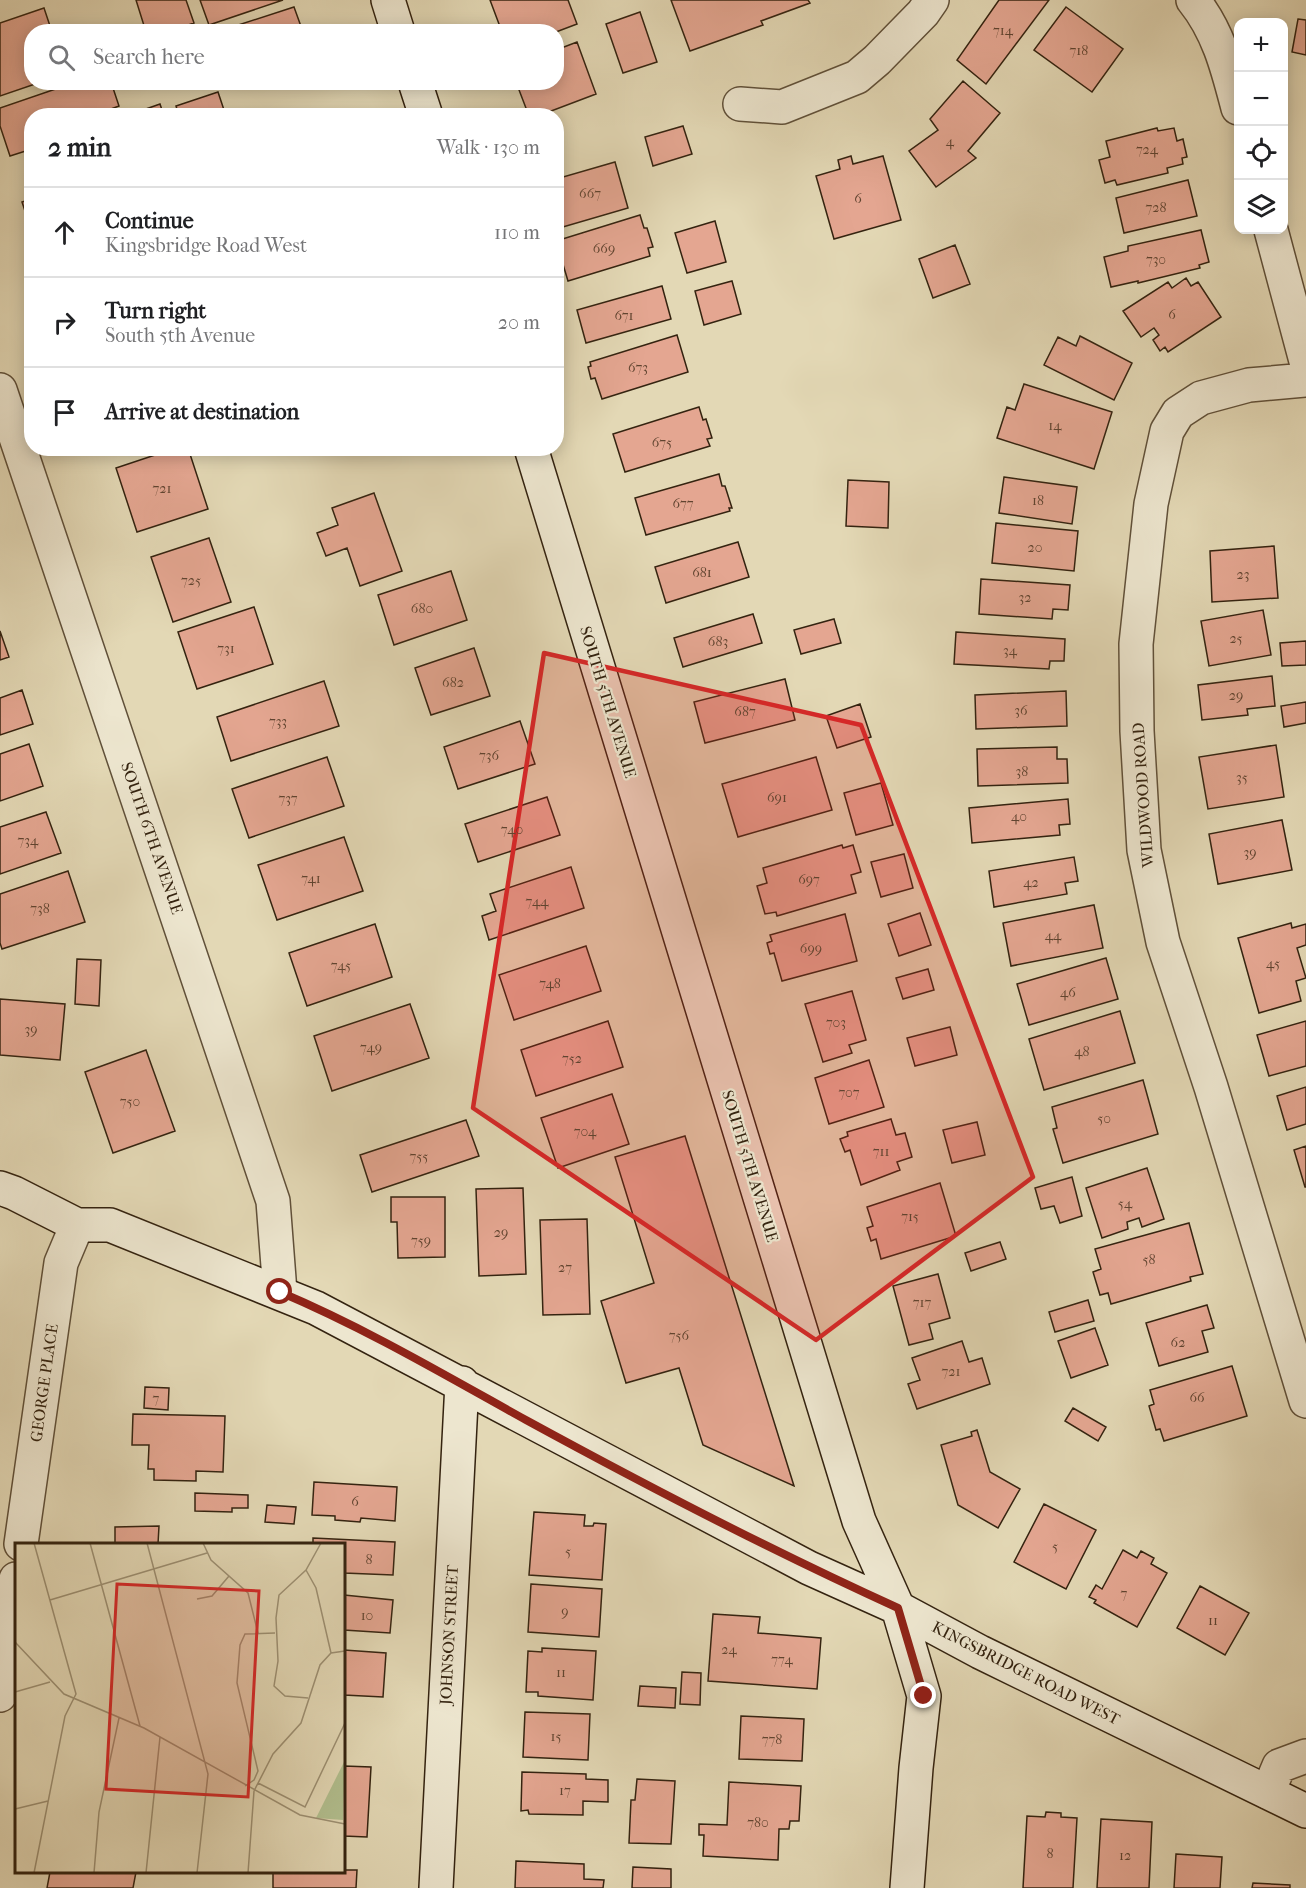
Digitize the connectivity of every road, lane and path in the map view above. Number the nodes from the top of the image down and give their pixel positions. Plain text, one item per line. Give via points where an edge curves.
1 (388, 0) edge
2 (932, 0) edge
3 (1193, 0) edge
4 (396, 24) edge
5 (418, 90) edge
6 (1234, 92) edge
7 (740, 104) dead end
8 (423, 108) edge
9 (1272, 234) edge
10 (1306, 361) edge
11 (1306, 380) edge
12 (0, 390) edge
13 (533, 456) edge
14 (0, 1188) edge
15 (77, 1225) junction
16 (280, 1292) junction
17 (462, 1383) junction
18 (1306, 1401) edge
19 (21, 1543) edge
20 (15, 1586) edge
21 (898, 1608) junction
22 (0, 1695) edge
23 (1306, 1756) edge
24 (1269, 1792) junction
25 (1306, 1810) edge
26 (436, 1888) edge
27 (908, 1888) edge

1 - 4 street
2 - 7 street via 857,77 782,106
3 - 6 street via 1218,40
5 - 8 street
9 - 10 street
11 - 18 street, WILDWOOD ROAD via 1249,385 1201,398 1178,413 1167,431 1154,492 1136,644 1144,850 1162,942
12 - 16 street, SOUTH 6TH AVENUE via 273,1201
13 - 21 street, SOUTH 5TH AVENUE via 859,1521
14 - 15 street, KINGSBRIDGE ROAD WEST
15 - 16 street, KINGSBRIDGE ROAD WEST via 110,1226
15 - 19 street, GEORGE PLACE via 61,1263
16 - 17 street, KINGSBRIDGE ROAD WEST
17 - 21 street, KINGSBRIDGE ROAD WEST via 809,1568
17 - 26 street, JOHNSON STREET
20 - 22 street
21 - 24 street, KINGSBRIDGE ROAD WEST
21 - 27 street, SOUTH 5TH AVENUE via 924,1696
23 - 24 street via 1279,1766
24 - 25 street, KINGSBRIDGE ROAD WEST

